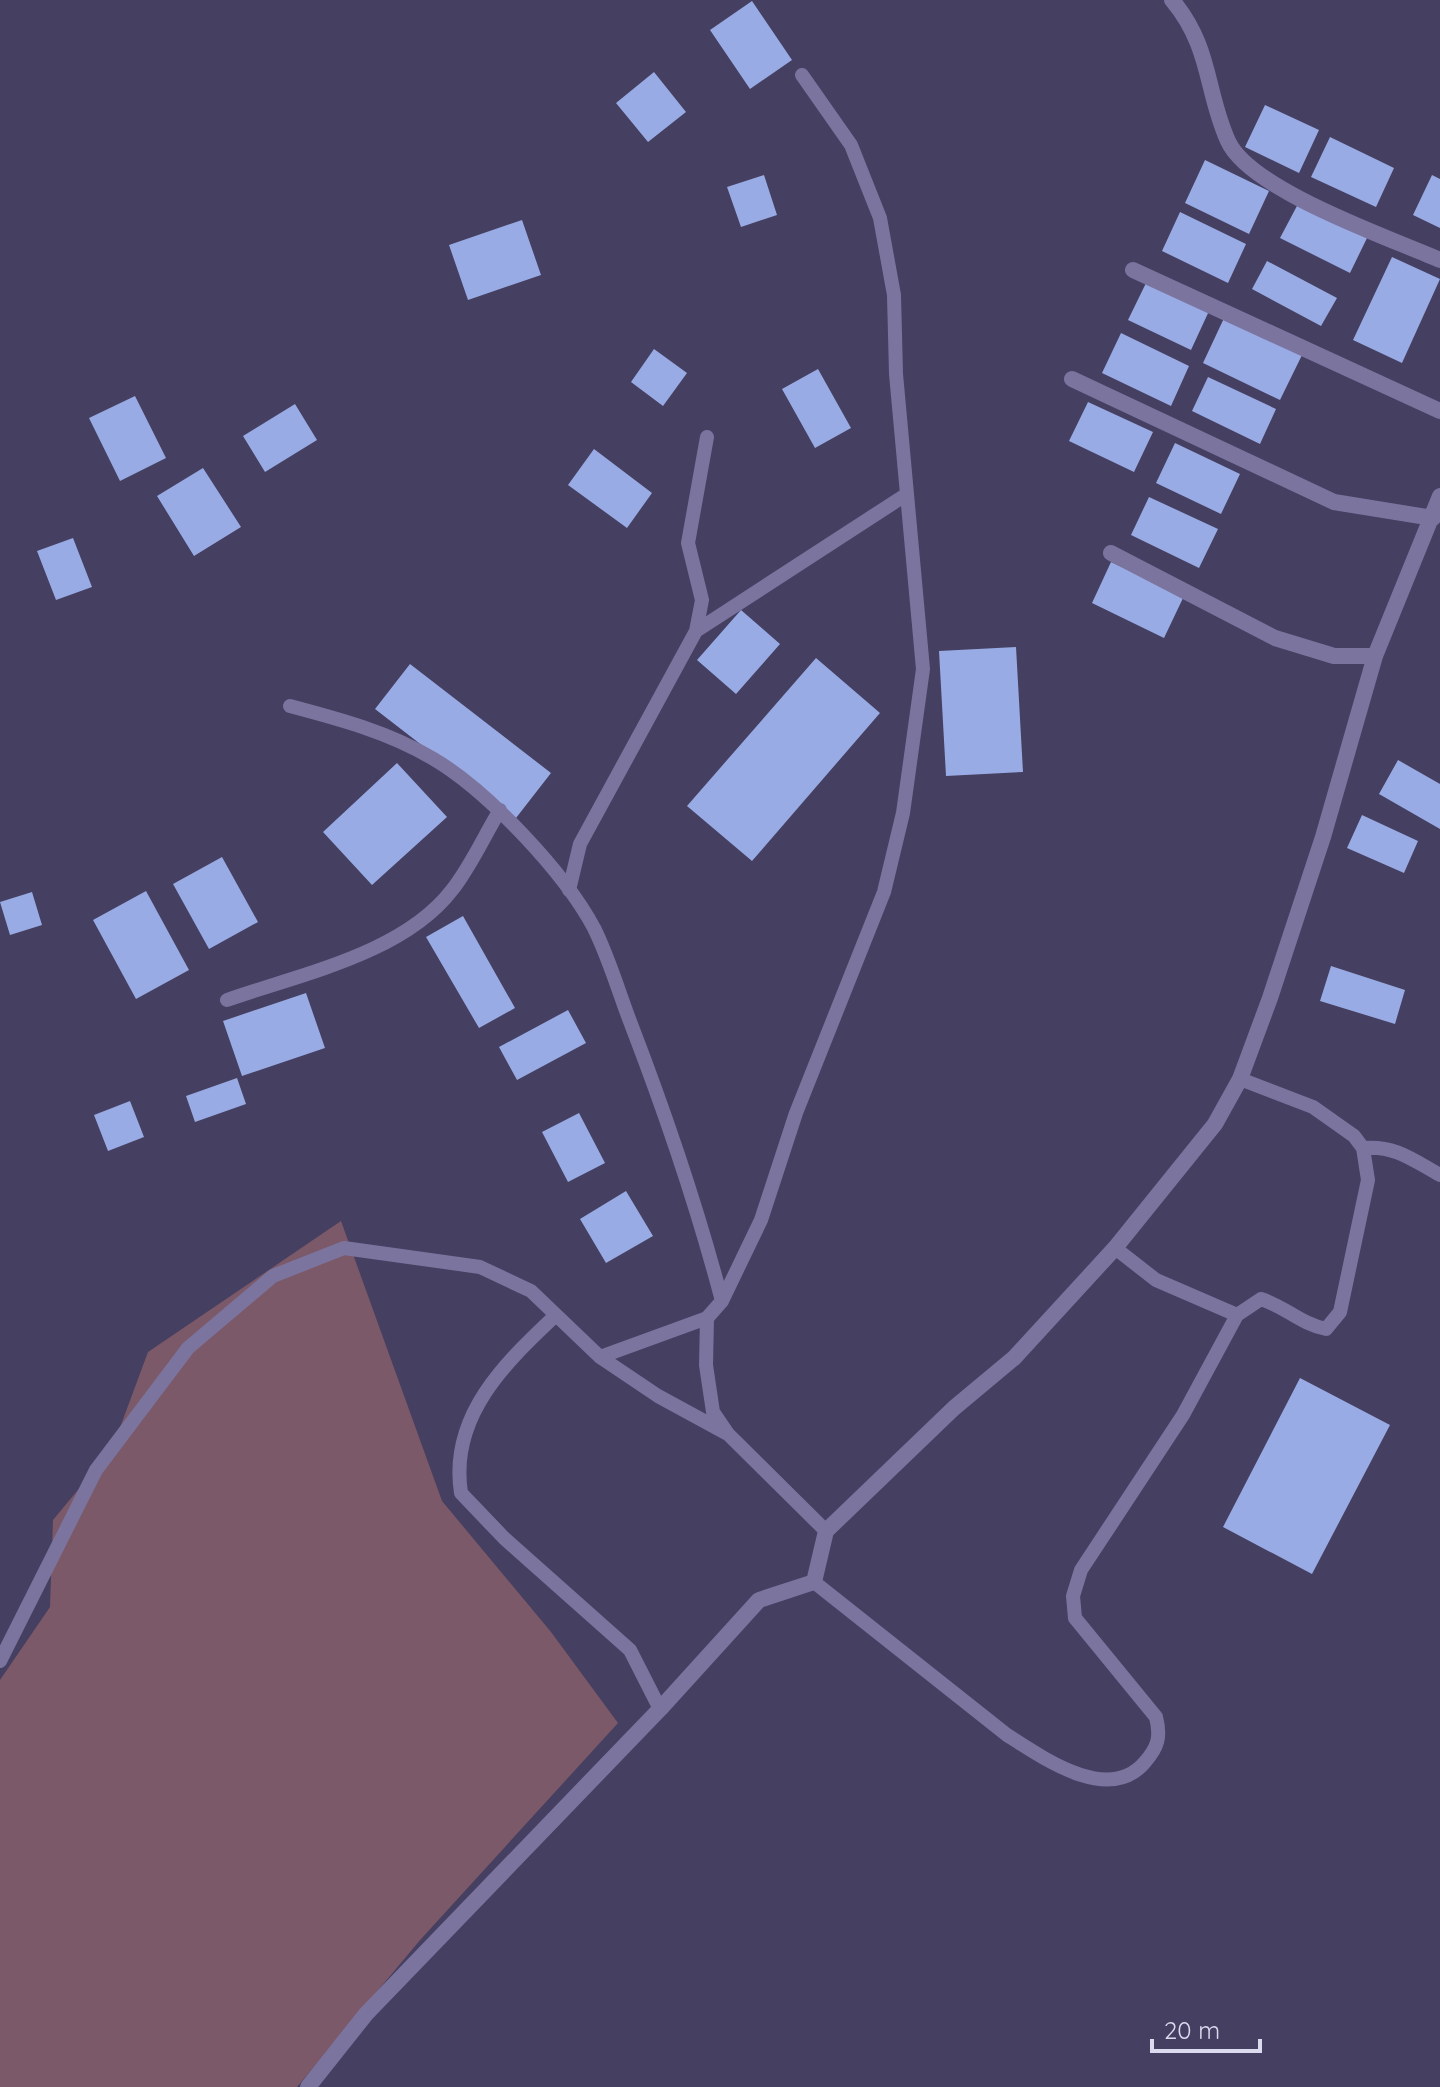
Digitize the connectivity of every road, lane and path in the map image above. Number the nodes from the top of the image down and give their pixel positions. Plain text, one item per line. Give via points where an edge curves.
1 (1172, 0) edge
2 (802, 75) dead end
3 (1440, 260) edge
4 (1133, 270) dead end
5 (1072, 379) dead end
6 (1440, 411) edge
7 (707, 437) dead end
8 (907, 494) junction
9 (1440, 496) edge
10 (1433, 518) junction
11 (1111, 553) dead end
12 (696, 631) junction
13 (1375, 656) junction
14 (290, 706) dead end
15 (500, 810) junction
16 (569, 890) junction
17 (227, 1000) dead end
18 (1240, 1079) junction
19 (1363, 1148) junction
20 (1440, 1175) edge
21 (1115, 1248) junction
22 (722, 1301) junction
23 (556, 1315) junction
24 (1237, 1315) junction
25 (707, 1318) junction
26 (600, 1357) junction
27 (728, 1434) junction
28 (826, 1531) junction
29 (814, 1582) junction
30 (0, 1661) edge
31 (660, 1709) junction
32 (308, 2087) edge

1 - 3 street via 1199,38 1229,143 1253,170 1283,190
2 - 8 lane via 851,145 880,218 894,295
4 - 6 street
5 - 10 street via 1334,502
7 - 12 lane via 688,543 702,600
8 - 12 lane
8 - 22 lane via 923,669 900,826 884,892 796,1113 761,1220
9 - 10 street
10 - 13 street
11 - 13 street via 1275,638 1334,656
12 - 16 lane via 580,844
13 - 18 street via 1314,863
14 - 15 lane via 364,726 433,758
15 - 16 lane
15 - 17 lane via 452,890 418,924 385,945
16 - 22 lane via 594,929 662,1105
18 - 19 lane via 1313,1107
18 - 21 street via 1215,1124
19 - 20 lane via 1408,1154
19 - 24 lane via 1368,1180 1340,1312 1326,1329 1305,1324 1280,1305 1261,1299
21 - 24 lane via 1156,1280
21 - 28 street via 1014,1358
22 - 25 lane
23 - 26 lane
23 - 30 lane via 531,1291 480,1267 344,1248 273,1276 188,1348 96,1470
23 - 31 lane via 505,1362 474,1409 460,1455 461,1493 630,1650
24 - 29 lane via 1183,1415 1088,1558 1073,1596 1075,1618 1089,1641 1156,1717 1160,1736 1154,1752 1125,1778 1087,1777 1036,1754
25 - 26 lane
25 - 27 lane via 713,1412
26 - 27 lane
27 - 28 lane
28 - 29 street
29 - 31 street via 759,1600
31 - 32 street via 395,1983

